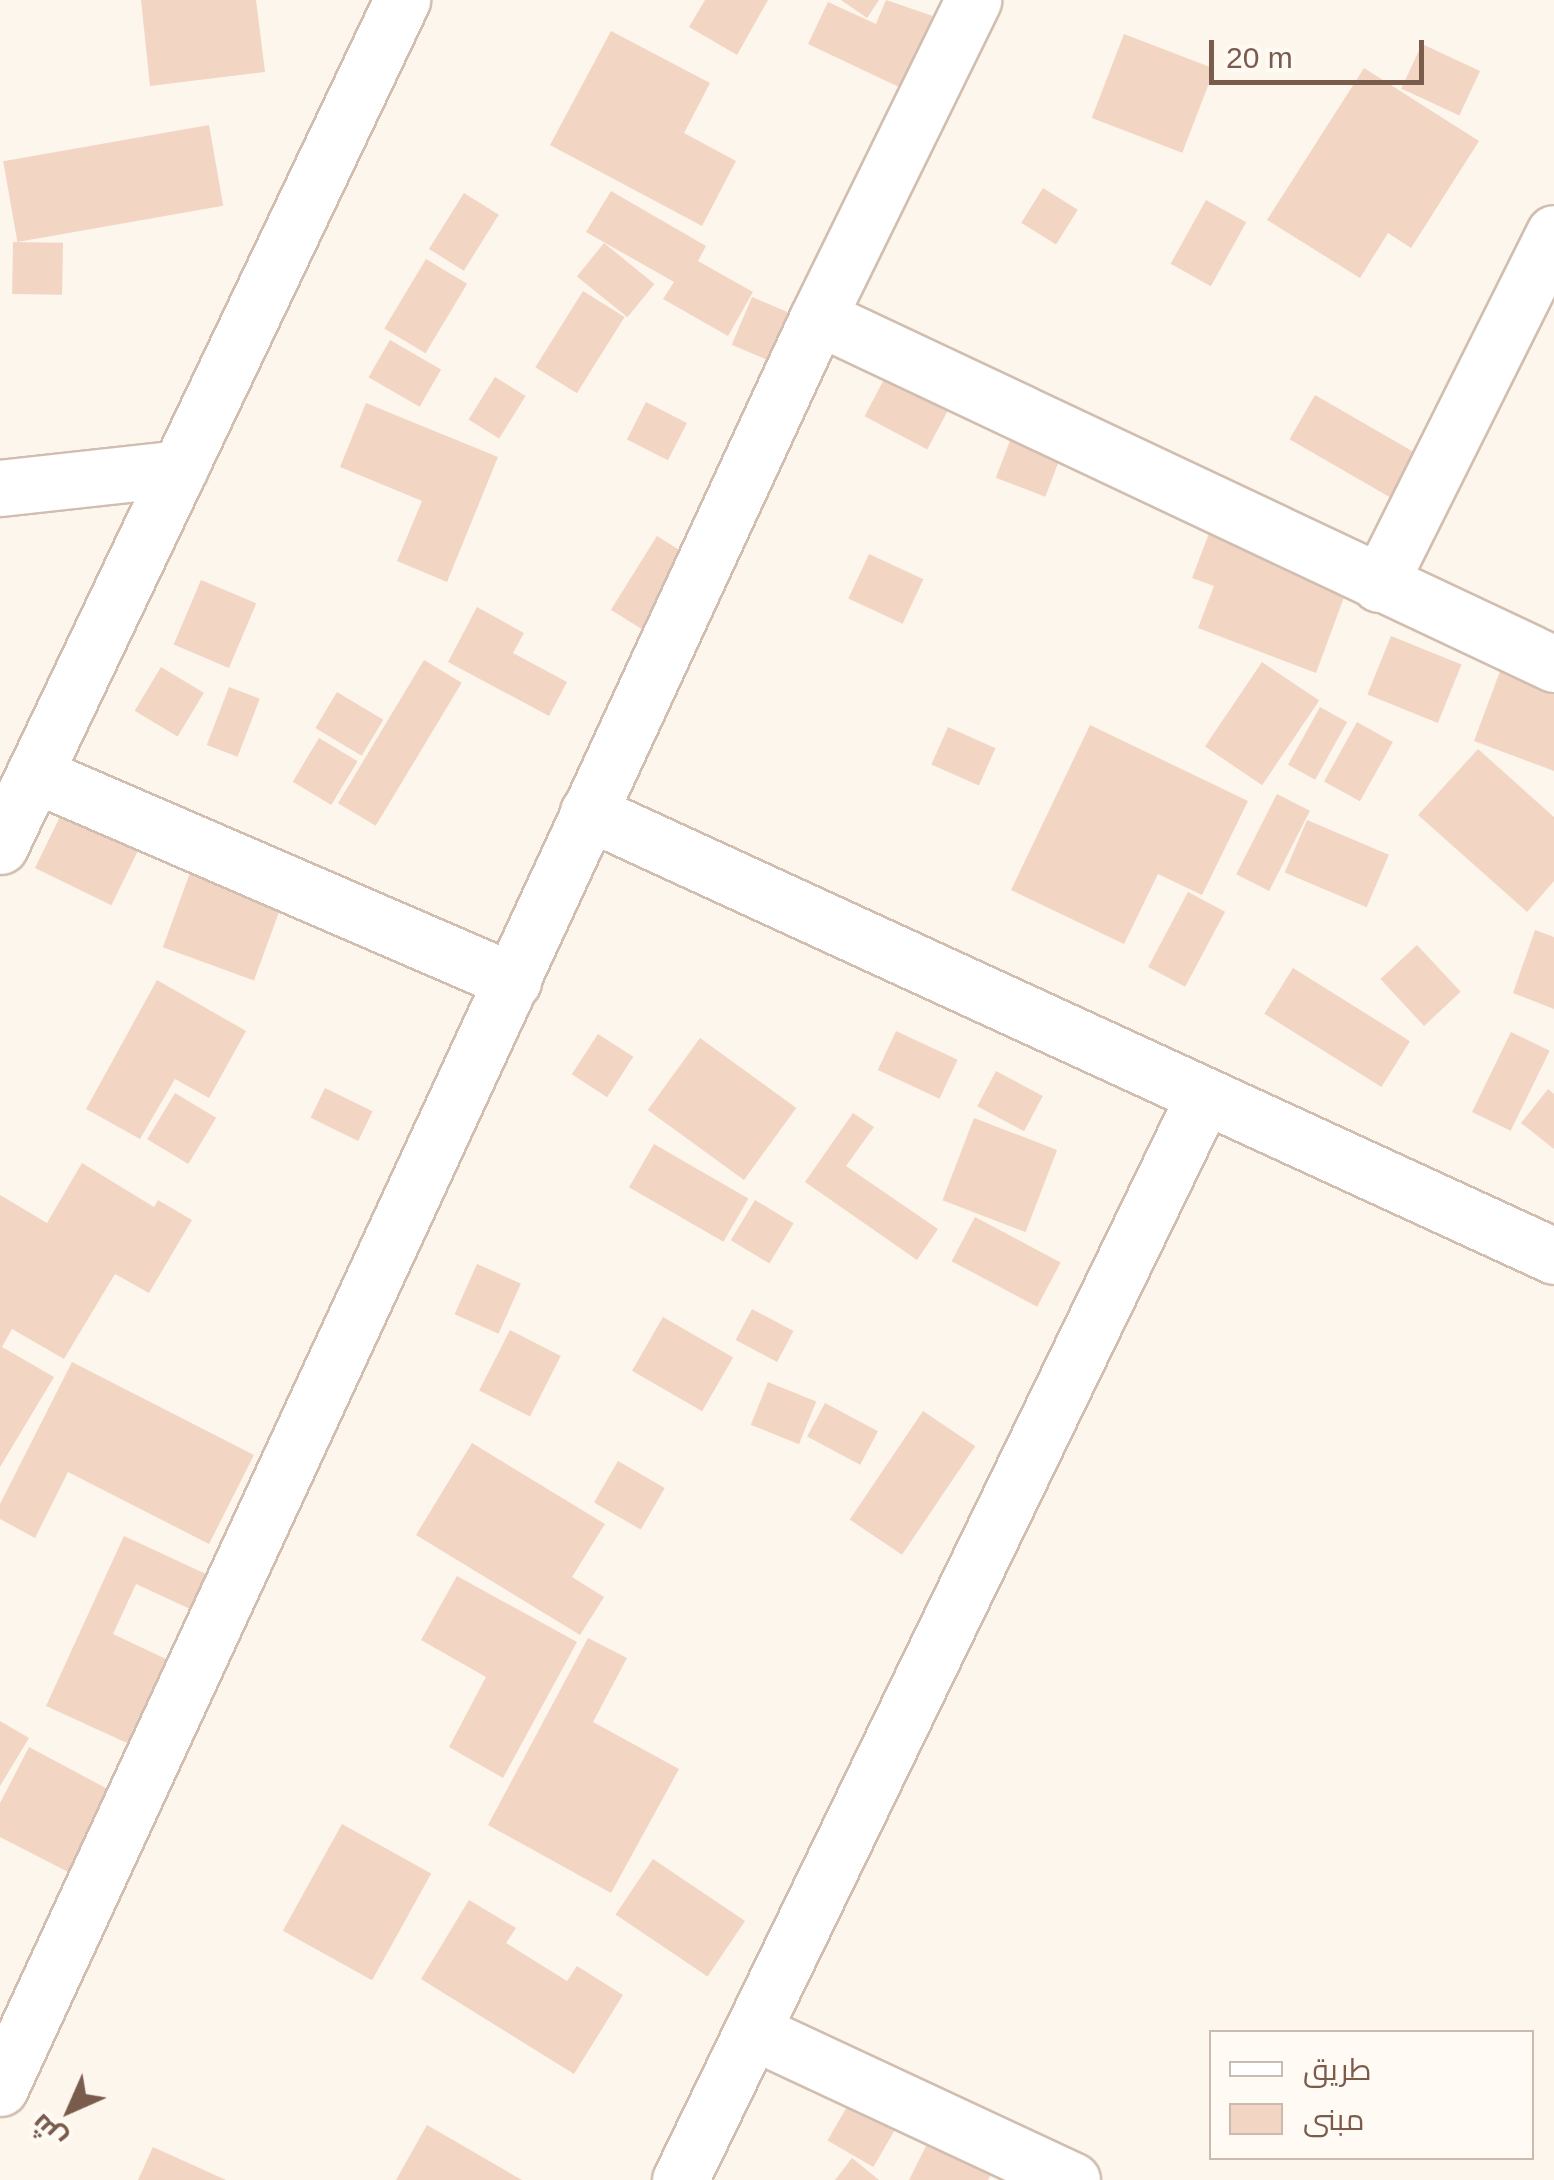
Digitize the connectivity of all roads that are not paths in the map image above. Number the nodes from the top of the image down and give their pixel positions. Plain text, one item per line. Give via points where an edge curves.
1 (402, 0) edge
2 (973, 0) edge
3 (1554, 232) edge
4 (818, 317) junction
5 (180, 468) junction
6 (0, 488) edge
7 (1379, 584) junction
8 (1554, 664) edge
9 (34, 774) junction
10 (588, 812) junction
11 (0, 846) edge
12 (513, 980) junction
13 (1204, 1096) junction
14 (1554, 1256) edge
15 (754, 2032) junction
16 (0, 2088) edge
17 (680, 2180) edge
18 (1072, 2180) edge

1 - 5 street
2 - 4 street
3 - 7 street
4 - 7 street
4 - 10 street
5 - 6 street
5 - 9 street
7 - 8 street
9 - 11 street
9 - 12 street
10 - 12 street
10 - 13 street
12 - 16 street
13 - 14 street
13 - 15 street
15 - 17 street
15 - 18 street

